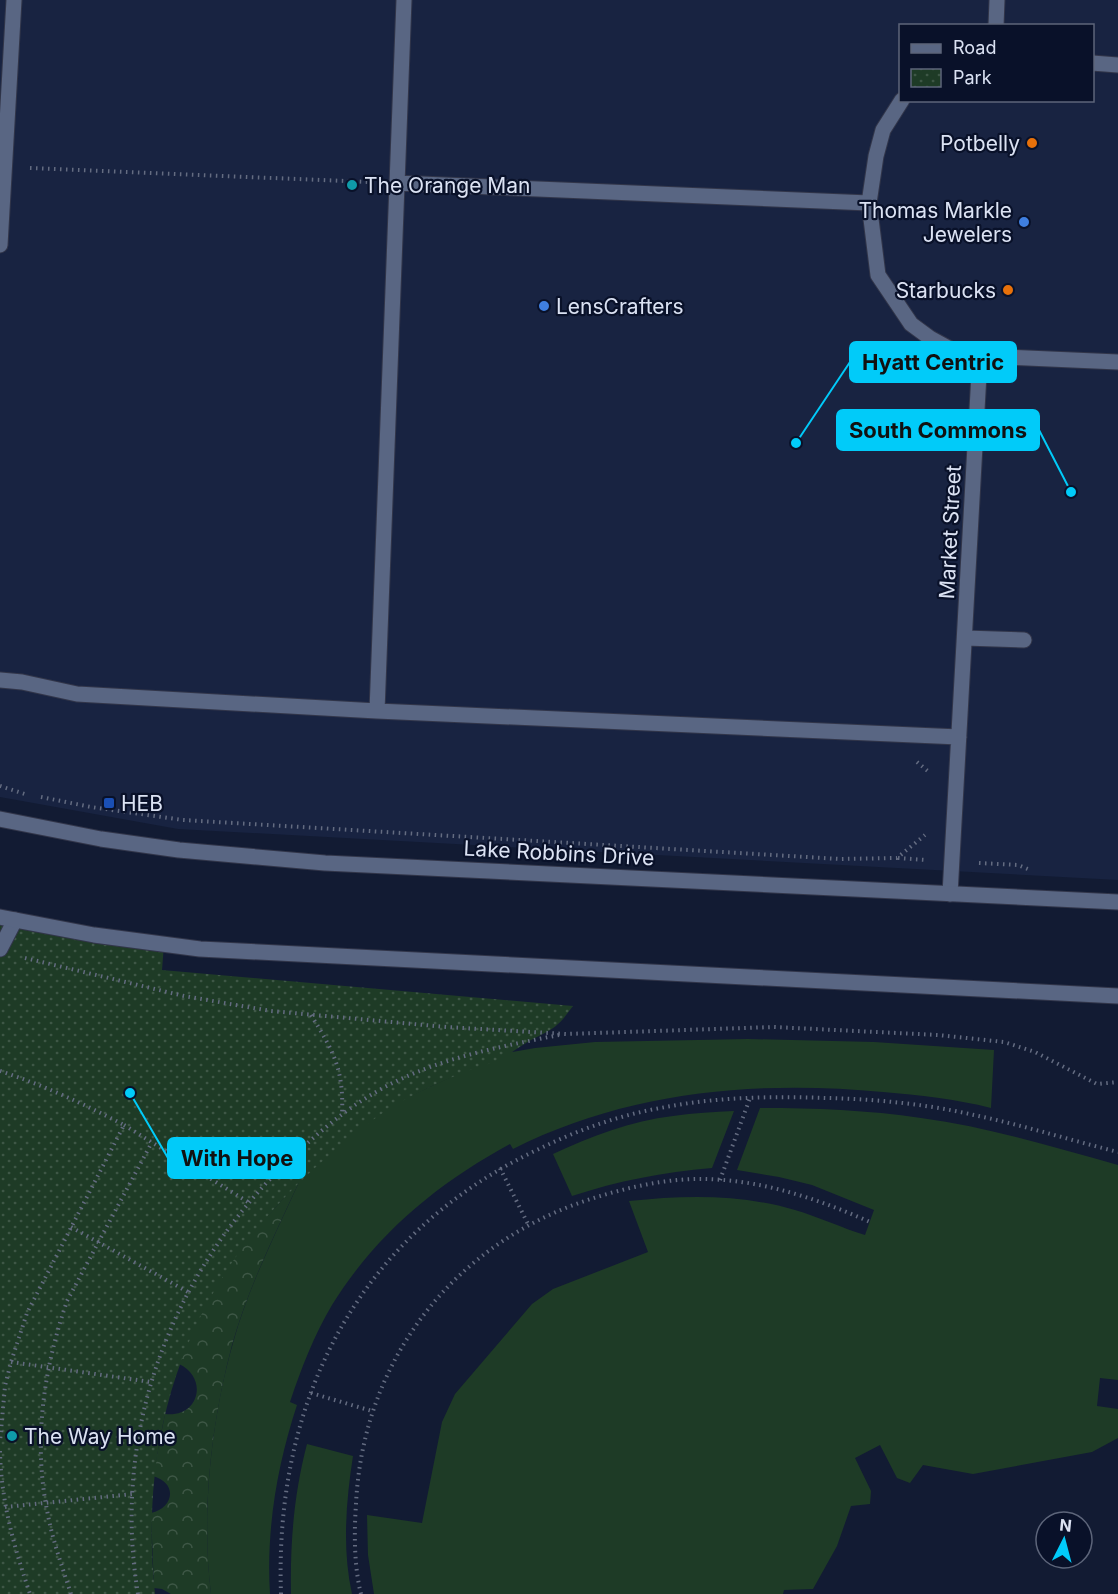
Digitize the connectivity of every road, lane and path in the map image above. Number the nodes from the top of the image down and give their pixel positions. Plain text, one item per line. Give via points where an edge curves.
1 (14, 0) edge
2 (404, 0) edge
3 (997, 0) edge
4 (996, 24) edge
5 (1094, 63) edge
6 (1118, 65) edge
7 (901, 102) edge
8 (5, 167) junction
9 (397, 183) junction
10 (869, 203) junction
11 (0, 245) edge
12 (980, 356) junction
13 (1118, 362) edge
14 (965, 638) junction
15 (1024, 640) dead end
16 (0, 680) edge
17 (377, 711) junction
18 (959, 737) junction
19 (916, 762) dead end
20 (931, 782) dead end
21 (0, 786) edge
22 (0, 819) edge
23 (928, 825) dead end
24 (897, 858) junction
25 (952, 862) junction
26 (1041, 871) dead end
27 (951, 894) junction
28 (1118, 902) edge
29 (7, 919) edge
30 (0, 949) edge
31 (18, 956) dead end
32 (1118, 996) edge
33 (310, 1014) junction
34 (566, 1034) junction
35 (0, 1071) edge
36 (1118, 1082) edge
37 (750, 1098) junction
38 (342, 1115) junction
39 (124, 1125) junction
40 (152, 1142) junction
41 (1118, 1152) edge
42 (500, 1168) junction
43 (720, 1180) junction
44 (248, 1202) junction
45 (870, 1222) dead end
46 (529, 1226) junction
47 (71, 1227) junction
48 (98, 1242) junction
49 (189, 1292) junction
50 (11, 1362) junction
51 (48, 1367) junction
52 (151, 1382) junction
53 (311, 1393) junction
54 (372, 1411) junction
55 (0, 1442) edge
56 (0, 1451) edge
57 (133, 1494) junction
58 (46, 1503) junction
59 (5, 1507) junction
60 (30, 1594) edge
61 (72, 1594) edge
62 (138, 1594) edge
63 (282, 1594) edge
64 (361, 1594) edge

1 - 8 street
2 - 9 street
3 - 4 street
5 - 6 street
7 - 10 street via 883,130
8 - 9 path
8 - 11 street
9 - 10 street
9 - 17 street
10 - 12 street via 878,275 911,324 952,350
12 - 13 street
12 - 14 street, Market Street
14 - 15 street
14 - 18 street, Market Street
16 - 17 street via 76,694
17 - 18 street
18 - 25 street, Market Street
19 - 20 path via 929,771
21 - 24 path via 26,795 183,820 840,859
22 - 27 street, Lake Robbins Drive via 179,850 325,863
23 - 24 path via 925,836
24 - 25 path
25 - 26 path via 1018,865
25 - 27 street, Market Street
27 - 28 street, Lake Robbins Drive
29 - 30 street
29 - 32 street via 200,949
31 - 33 path via 184,996
33 - 34 path
33 - 38 path via 339,1069
34 - 36 path via 774,1027 938,1035 1004,1042 1035,1052 1097,1084
34 - 38 path via 461,1056 397,1081
35 - 39 path via 82,1103
37 - 41 path via 828,1098 939,1109
37 - 42 path via 630,1115 584,1129
37 - 43 path
38 - 44 path
39 - 40 path
39 - 47 path
40 - 44 path
40 - 48 path
42 - 46 path
42 - 53 path via 438,1210 374,1276 344,1321
43 - 45 path via 808,1197
43 - 46 path via 670,1181 615,1191
44 - 49 path
46 - 54 path via 473,1263 435,1300 392,1362
47 - 48 path
47 - 50 path via 27,1313
48 - 49 path
48 - 51 path via 67,1301
49 - 52 path via 171,1325
50 - 51 path
50 - 55 path
51 - 52 path
51 - 58 path via 41,1443
52 - 57 path
53 - 54 path
53 - 63 path via 286,1498 280,1552
54 - 64 path via 356,1497
56 - 59 path
57 - 58 path
57 - 62 path
58 - 59 path
58 - 61 path
59 - 60 path

